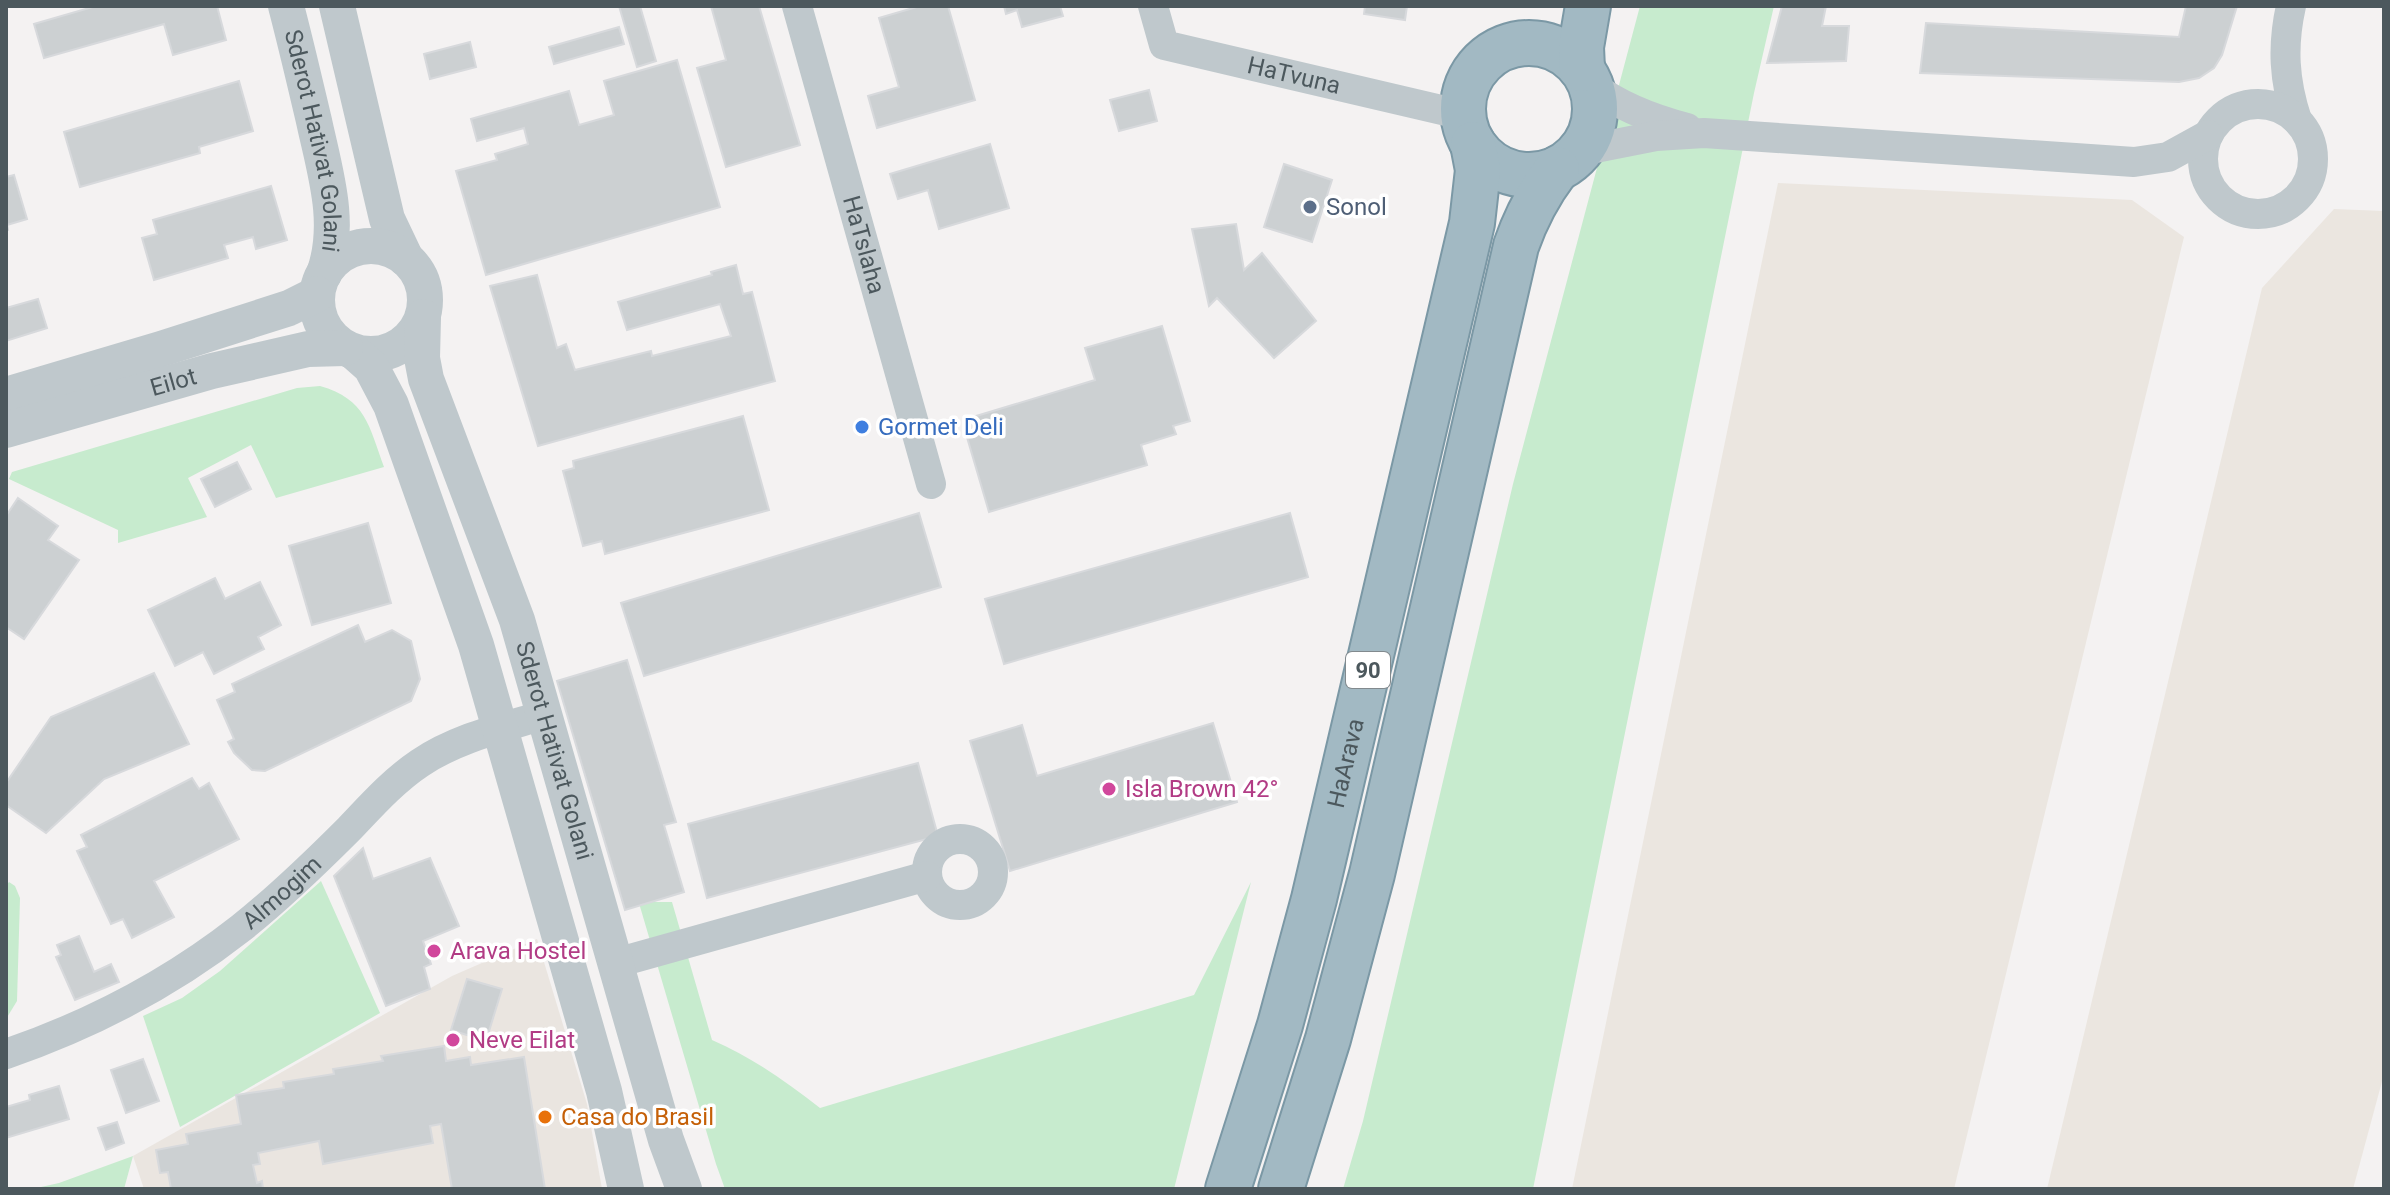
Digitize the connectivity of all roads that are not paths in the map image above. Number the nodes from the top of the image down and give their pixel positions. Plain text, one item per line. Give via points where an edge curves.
1 (286, 6) edge
2 (337, 6) edge
3 (797, 6) edge
4 (1153, 6) edge
5 (1531, 6) edge
6 (1588, 6) edge
7 (2289, 12) edge
8 (1504, 48) junction
9 (1587, 77) junction
10 (2235, 109) junction
11 (2297, 120) junction
12 (1468, 129) junction
13 (1704, 133) junction
14 (2208, 135) junction
15 (1568, 160) junction
16 (2134, 162) junction
17 (2210, 189) junction
18 (406, 259) junction
19 (320, 284) junction
20 (423, 317) junction
21 (350, 350) junction
22 (6, 395) edge
23 (6, 430) edge
24 (931, 484) dead end
25 (544, 715) junction
26 (499, 729) junction
27 (927, 876) dead end
28 (616, 963) junction
29 (6, 1054) edge
30 (626, 1189) edge
31 (684, 1189) edge
32 (1228, 1189) edge
33 (1281, 1189) edge

1 - 19 street, Sderot Hativat Golani via 330,197 332,239
2 - 18 street via 387,219
3 - 24 street, HaTslaha
4 - 12 street, HaTvuna via 1164,45
5 - 8 highway
6 - 9 highway via 1581,47
7 - 10 street via 2257,87
7 - 11 street via 2284,62
8 - 9 highway via 1537,42 1557,48 1576,60
8 - 12 highway via 1477,67 1466,86
9 - 13 street via 1605,96 1634,111
9 - 15 highway via 1596,98 1595,120 1588,140
10 - 11 street via 2268,105
10 - 14 street
11 - 17 street via 2312,145 2312,174 2289,205 2252,215 2226,205
12 - 15 highway via 1477,150 1493,165 1514,173 1536,175
12 - 32 highway, HaArava / 90 via 1478,170 1472,223 1331,830 1280,1025
13 - 15 street via 1656,136
13 - 16 street
14 - 16 street via 2182,152
14 - 17 street via 2202,157
15 - 33 highway, HaArava / 90 via 1539,192 1516,246 1369,887
16 - 17 street via 2182,173
18 - 19 street via 388,249 356,248 337,259
18 - 20 street via 423,286
19 - 21 street via 323,325
19 - 22 street, Eilot via 289,308
20 - 21 street via 413,335 396,348 375,354
20 - 25 street, Sderot Hativat Golani via 426,379 510,599
21 - 23 street, Eilot via 308,349 212,371
21 - 26 street, Sderot Hativat Golani via 371,367 391,405 469,625
25 - 26 street, Almogim
25 - 28 street, Sderot Hativat Golani
26 - 29 street, Almogim via 417,764 281,895 198,960 78,1026
26 - 30 street, Sderot Hativat Golani via 604,1091
27 - 28 street
28 - 31 street, Sderot Hativat Golani

